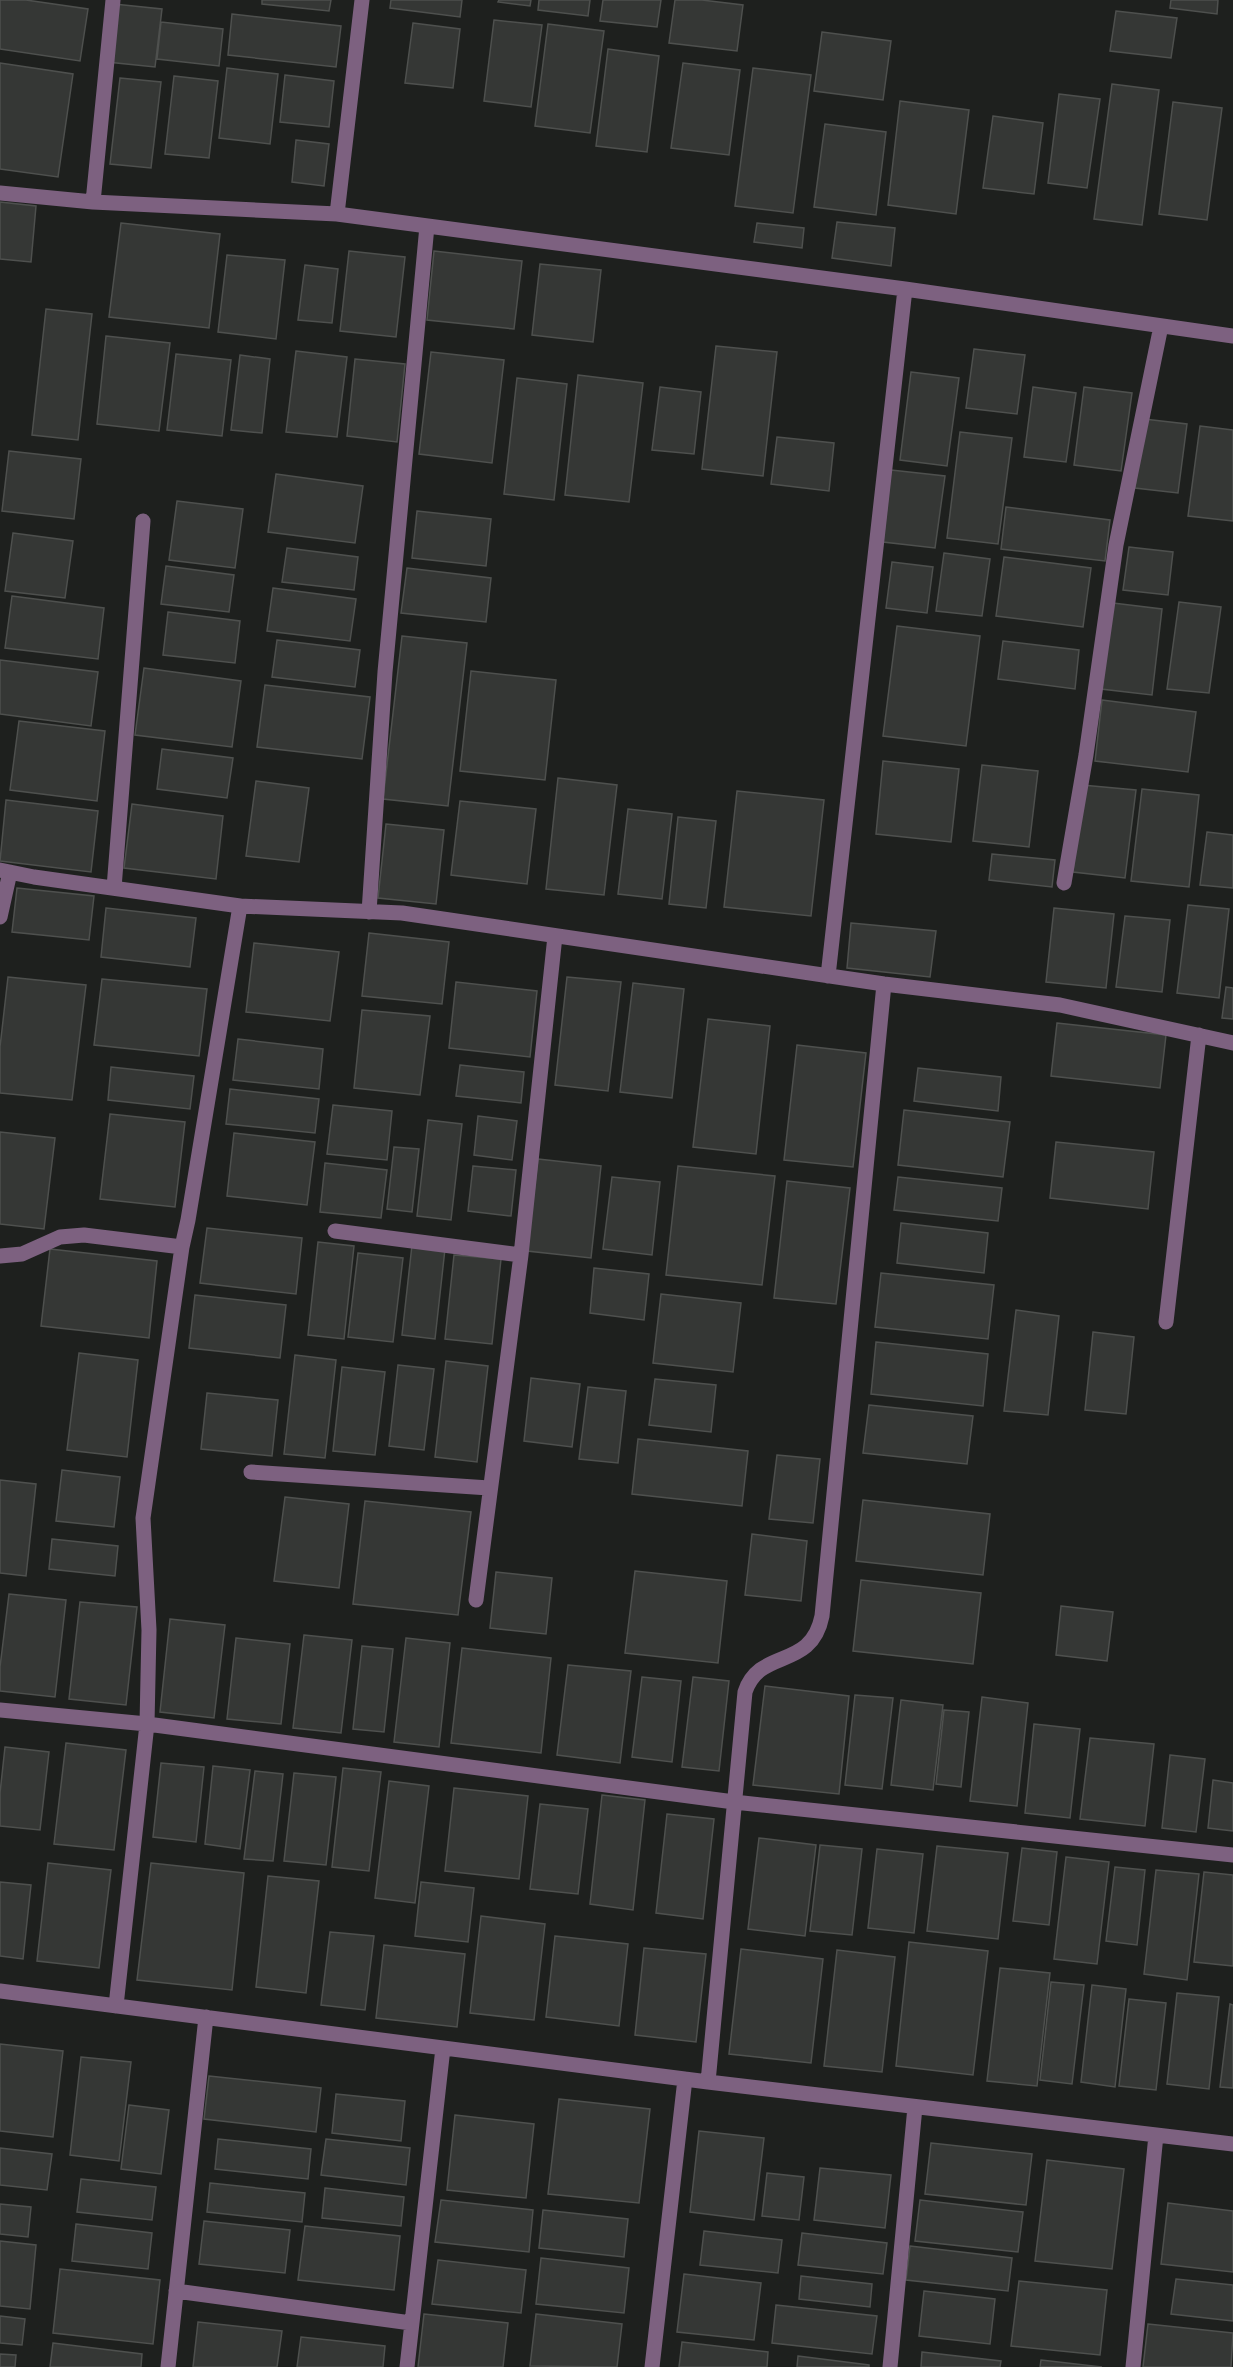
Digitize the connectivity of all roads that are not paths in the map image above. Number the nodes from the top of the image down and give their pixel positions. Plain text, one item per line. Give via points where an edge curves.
1 (113, 0) edge
2 (362, 0) edge
3 (0, 193) edge
4 (93, 202) junction
5 (337, 214) junction
6 (427, 226) junction
7 (905, 289) junction
8 (1161, 326) junction
9 (1233, 336) edge
10 (144, 521) dead end
11 (5, 871) edge
12 (1064, 883) dead end
13 (114, 888) junction
14 (240, 906) junction
15 (369, 912) junction
16 (0, 917) edge
17 (555, 936) junction
18 (828, 976) junction
19 (884, 984) junction
20 (1199, 1035) junction
21 (1233, 1043) edge
22 (335, 1231) dead end
23 (182, 1247) junction
24 (0, 1256) edge
25 (521, 1256) junction
26 (1166, 1322) dead end
27 (251, 1472) dead end
28 (489, 1488) junction
29 (476, 1600) dead end
30 (0, 1710) edge
31 (147, 1724) junction
32 (734, 1802) junction
33 (1233, 1855) edge
34 (0, 1991) edge
35 (116, 2006) junction
36 (206, 2017) junction
37 (443, 2048) junction
38 (685, 2079) junction
39 (708, 2082) junction
40 (915, 2107) junction
41 (1156, 2135) junction
42 (1233, 2144) edge
43 (176, 2291) junction
44 (411, 2323) junction
45 (168, 2367) edge
46 (406, 2367) edge
47 (652, 2367) edge
48 (890, 2367) edge
49 (1133, 2367) edge

1 - 4 street
2 - 5 street
3 - 4 street
4 - 5 street
5 - 6 street
6 - 7 street
6 - 15 street via 386,672
7 - 8 street
7 - 18 street
8 - 9 street
8 - 12 street via 1116,545
10 - 13 street
11 - 13 street
11 - 16 street
13 - 14 street
14 - 15 street
14 - 23 street
15 - 17 street via 402,913
17 - 18 street
17 - 25 street
18 - 19 street
19 - 20 street via 1060,1005
19 - 32 street via 822,1616 815,1638 805,1648 766,1666 748,1682
20 - 21 street
20 - 26 street
22 - 25 street
23 - 24 street via 84,1235 60,1237 22,1254
23 - 31 street via 142,1518 149,1630
25 - 28 street
27 - 28 street
28 - 29 street
30 - 31 street
31 - 32 street
31 - 35 street
32 - 33 street
32 - 39 street
34 - 35 street
35 - 36 street
36 - 37 street
36 - 43 street
37 - 38 street
37 - 44 street
38 - 39 street
38 - 47 street
39 - 40 street
40 - 41 street
40 - 48 street
41 - 42 street
41 - 49 street
43 - 44 street
43 - 45 street
44 - 46 street

